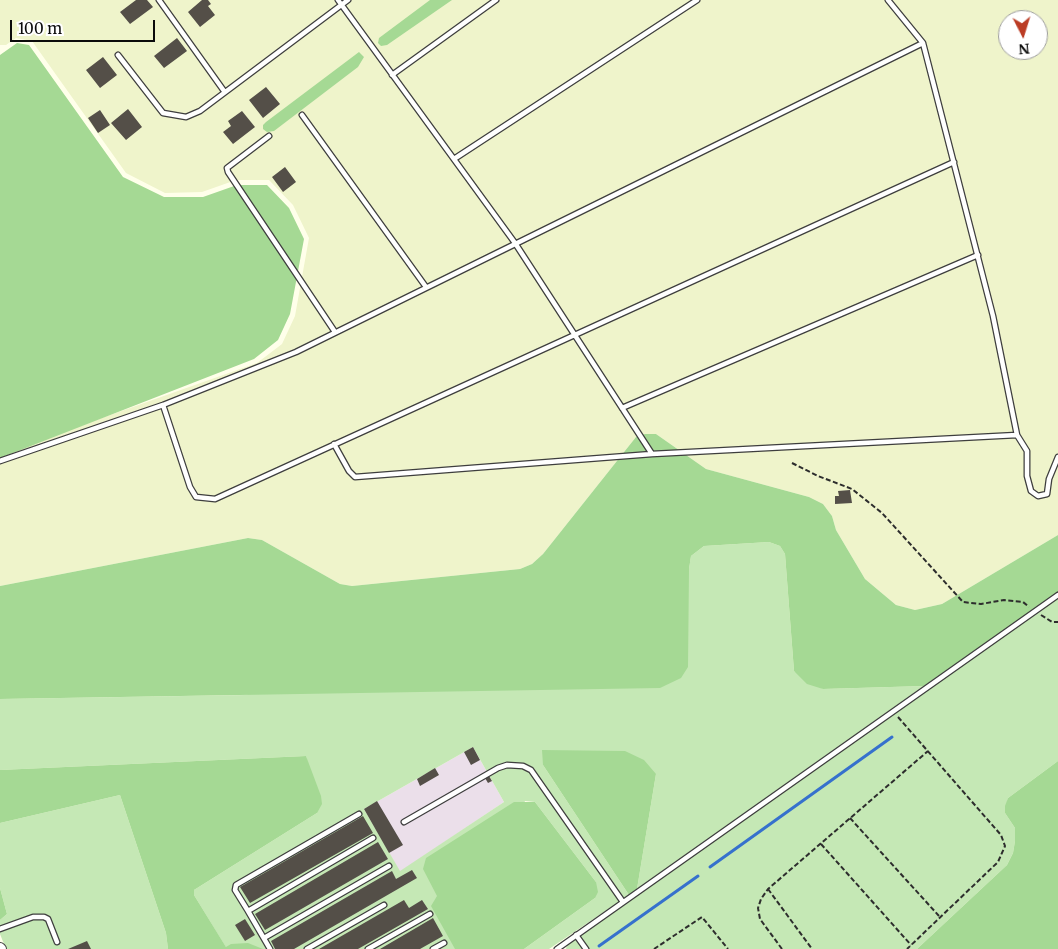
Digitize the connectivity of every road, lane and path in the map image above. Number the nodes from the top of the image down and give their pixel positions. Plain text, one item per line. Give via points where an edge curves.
1 (159, 0) edge
2 (338, 0) edge
3 (348, 0) edge
4 (496, 0) edge
5 (697, 0) edge
6 (888, 0) edge
7 (341, 5) junction
8 (923, 43) junction
9 (118, 55) dead end
10 (392, 75) junction
11 (224, 91) junction
12 (302, 115) dead end
13 (269, 136) dead end
14 (454, 159) junction
15 (954, 162) junction
16 (516, 243) junction
17 (978, 255) junction
18 (426, 287) junction
19 (335, 332) junction
20 (575, 335) junction
21 (164, 405) junction
22 (622, 408) junction
23 (1017, 436) junction
24 (334, 444) junction
25 (652, 454) junction
26 (1058, 457) edge
27 (0, 461) edge
28 (792, 463) dead end
29 (1058, 595) edge
30 (1035, 611) junction
31 (1058, 622) edge
32 (894, 711) junction
33 (928, 751) junction
34 (359, 814) dead end
35 (850, 818) junction
36 (404, 822) dead end
37 (374, 838) dead end
38 (821, 844) junction
39 (389, 866) dead end
40 (768, 889) junction
41 (623, 902) junction
42 (384, 905) dead end
43 (248, 911) junction
44 (430, 914) dead end
45 (940, 917) junction
46 (0, 929) edge
47 (576, 935) junction
48 (264, 938) junction
49 (57, 942) dead end
50 (444, 943) dead end
51 (911, 945) junction
52 (659, 946) junction
53 (270, 949) edge
54 (307, 949) edge
55 (368, 949) edge
56 (433, 949) edge
57 (557, 949) edge
58 (586, 949) edge
59 (654, 949) edge
60 (660, 949) edge
61 (728, 949) edge
62 (782, 949) edge
63 (812, 949) edge
64 (906, 949) edge

1 - 11 lane
2 - 7 lane
3 - 7 lane
4 - 10 lane
5 - 14 lane
6 - 8 lane
7 - 10 lane
7 - 11 lane
8 - 15 lane
8 - 16 lane
9 - 11 lane via 163,113 186,118
10 - 14 lane
12 - 18 lane
13 - 19 lane via 227,168 228,172
14 - 16 lane
15 - 17 lane
15 - 20 lane
16 - 18 lane
16 - 20 lane
17 - 22 lane
17 - 23 lane
18 - 19 lane
19 - 21 lane via 254,370
20 - 22 lane
20 - 24 lane
21 - 24 lane via 196,497 215,499
21 - 27 lane
22 - 25 lane
23 - 25 lane
23 - 26 lane via 1027,451 1031,491 1038,496 1047,494
24 - 25 lane via 348,471 355,477
28 - 30 path via 852,489 882,513 963,602 1023,602
29 - 30 lane
30 - 31 path via 1052,622
30 - 32 lane
32 - 33 path
32 - 41 lane
33 - 35 path
33 - 45 path via 1001,834 1005,846 998,862
34 - 43 lane via 236,885 235,890
35 - 38 path
35 - 45 path
36 - 41 lane via 498,768 523,766 531,770
37 - 43 lane
38 - 40 path
38 - 51 path
39 - 48 lane
40 - 62 path via 760,899 760,919
40 - 63 path
41 - 47 lane
42 - 54 lane
43 - 48 lane
44 - 55 lane
45 - 51 path
46 - 49 lane via 33,917 44,917
47 - 57 lane
47 - 58 lane
48 - 53 lane
50 - 56 lane
51 - 64 path
52 - 59 path
52 - 60 path
52 - 61 path via 702,917

